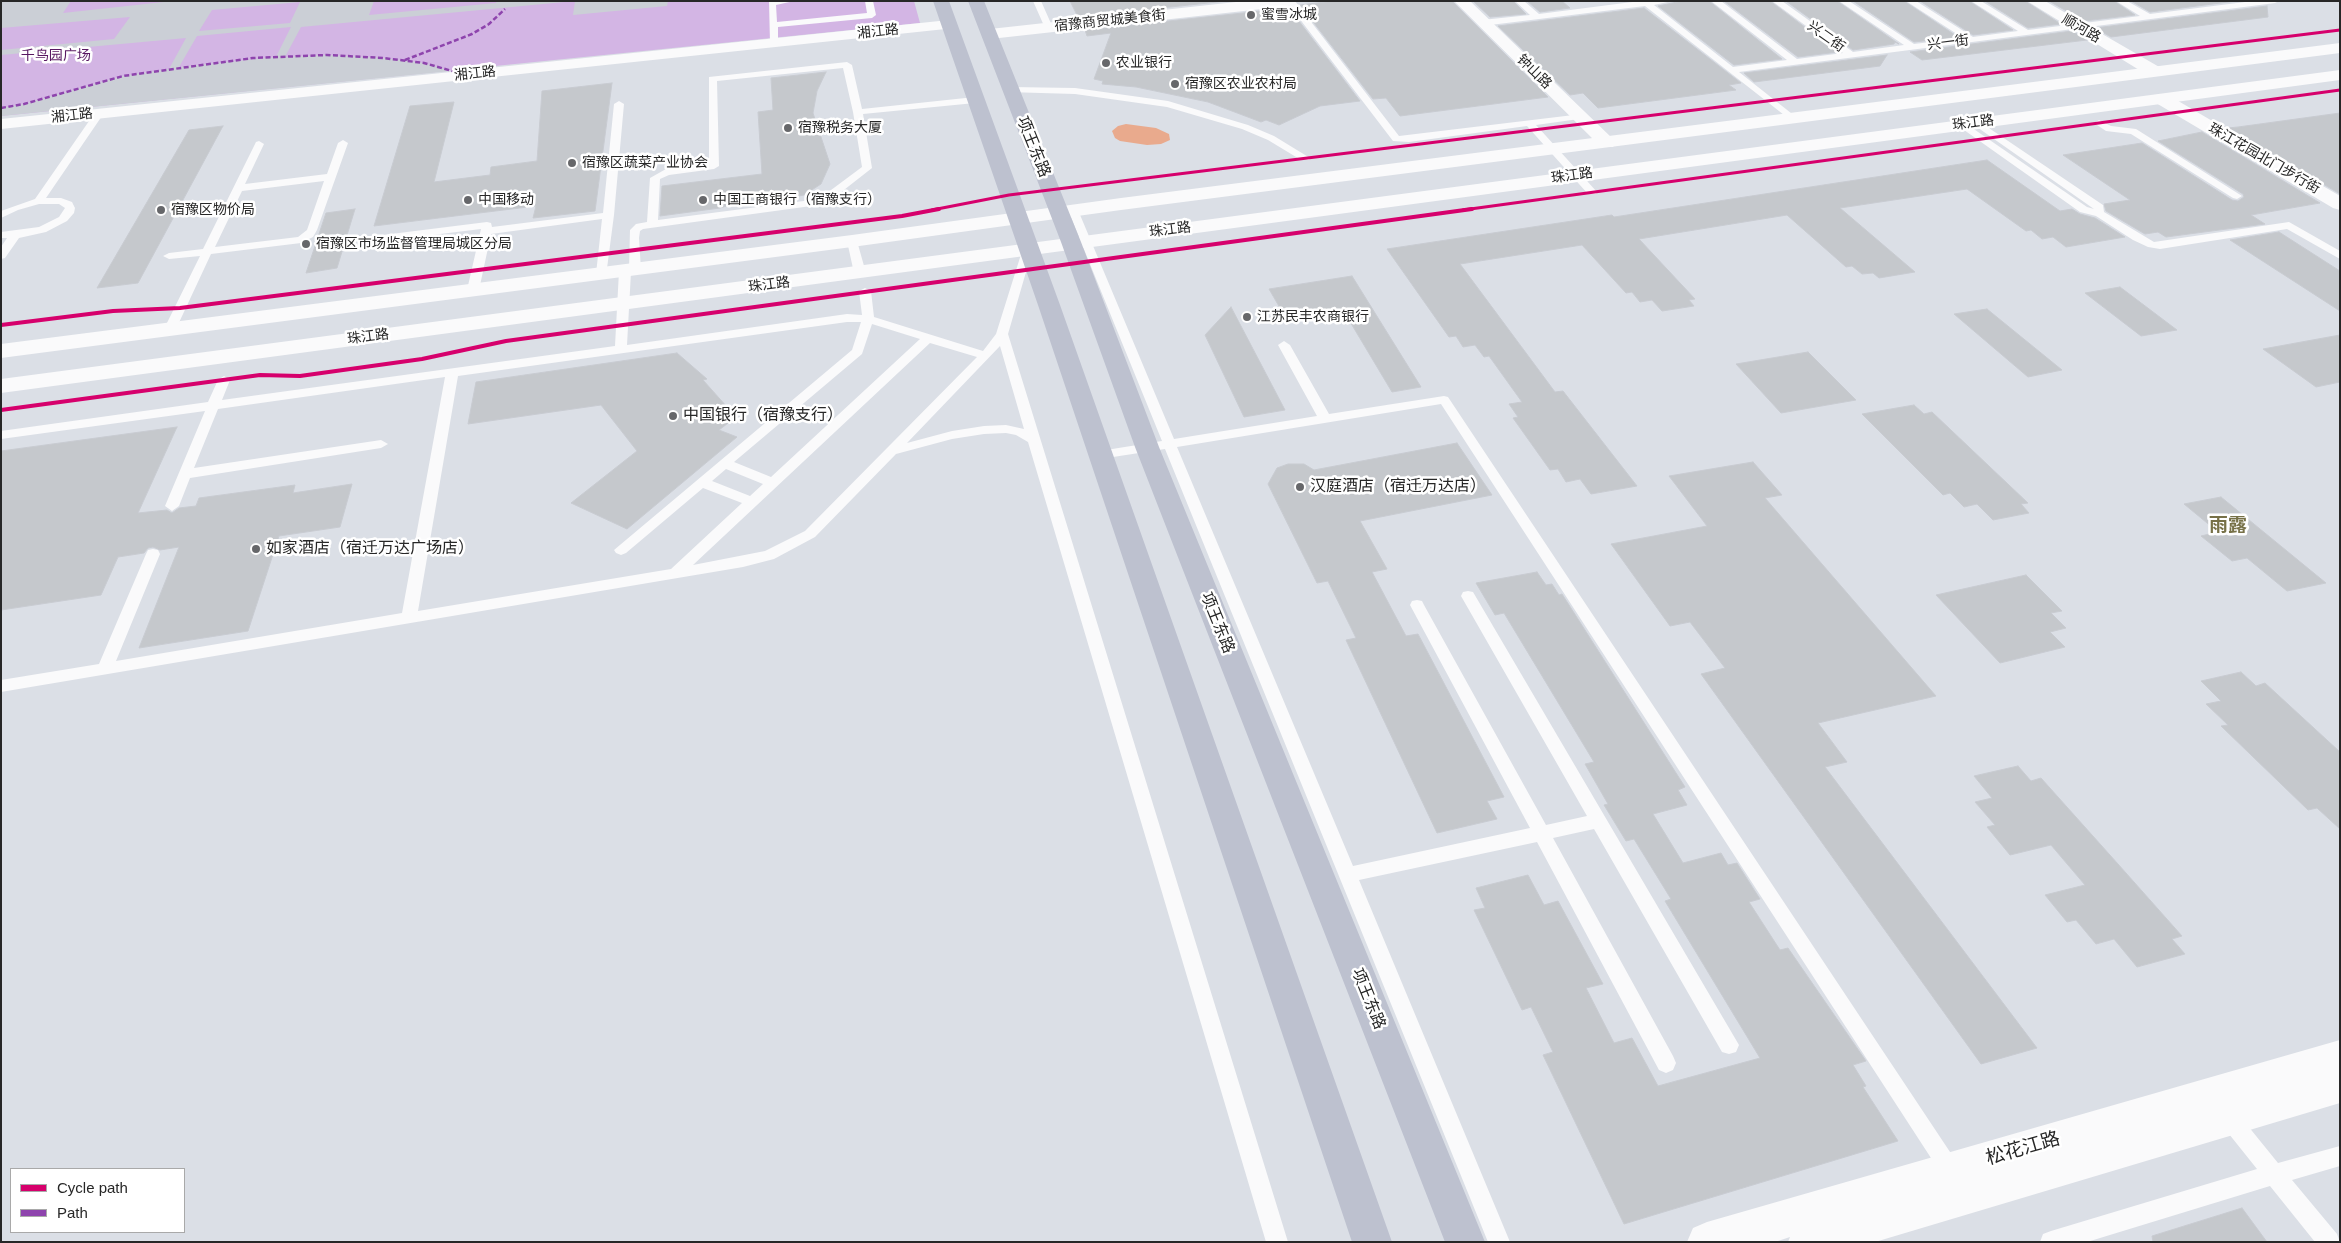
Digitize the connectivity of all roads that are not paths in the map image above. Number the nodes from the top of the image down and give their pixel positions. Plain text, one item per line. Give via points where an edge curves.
1 (790, 1) edge
2 (869, 1) edge
3 (976, 1) edge
4 (1037, 1) edge
5 (1290, 1) edge
6 (1461, 1) edge
7 (1519, 1) edge
8 (1586, 1) edge
9 (1668, 1) edge
10 (1715, 1) edge
11 (1776, 1) edge
12 (1843, 1) edge
13 (1910, 1) edge
14 (1975, 1) edge
15 (2034, 1) edge
16 (2120, 1) edge
17 (2185, 1) edge
18 (2275, 1) edge
19 (1646, 2) edge
20 (2241, 3) edge
21 (1595, 10) junction
22 (2203, 10) junction
23 (945, 13) edge
24 (1536, 16) junction
25 (2149, 17) junction
26 (1482, 22) junction
27 (773, 25) junction
28 (2077, 26) junction
29 (1049, 28) junction
30 (2028, 33) junction
31 (990, 34) junction
32 (1972, 40) junction
33 (774, 43) junction
34 (1912, 47) junction
35 (2340, 48) edge
36 (1852, 55) junction
37 (1795, 62) junction
38 (1730, 70) junction
39 (2155, 72) junction
40 (2340, 75) edge
41 (1010, 90) junction
42 (2162, 99) junction
43 (975, 100) junction
44 (619, 104) dead end
45 (858, 112) junction
46 (99, 113) junction
47 (1579, 116) junction
48 (1793, 120) junction
49 (1529, 123) junction
50 (2099, 123) dead end
51 (1, 124) edge
52 (1970, 124) junction
53 (343, 143) dead end
54 (1607, 143) junction
55 (259, 144) dead end
56 (1553, 150) junction
57 (1305, 158) dead end
58 (1577, 175) junction
59 (331, 178) junction
60 (238, 188) junction
61 (1592, 192) dead end
62 (2237, 196) dead end
63 (39, 201) junction
64 (2340, 204) edge
65 (1066, 211) junction
66 (1, 215) edge
67 (609, 216) junction
68 (1017, 218) junction
69 (652, 223) junction
70 (486, 231) junction
71 (1, 235) edge
72 (15, 235) junction
73 (375, 239) dead end
74 (852, 241) junction
75 (1078, 241) junction
76 (1028, 248) junction
77 (207, 252) junction
78 (1, 256) edge
79 (169, 256) dead end
80 (2340, 256) edge
81 (630, 270) junction
82 (602, 274) junction
83 (862, 282) junction
84 (473, 290) junction
85 (623, 304) junction
86 (868, 319) junction
87 (170, 329) junction
88 (1002, 334) junction
89 (928, 338) junction
90 (1284, 345) dead end
91 (621, 348) junction
92 (1, 350) edge
93 (985, 356) junction
94 (452, 372) junction
95 (224, 380) dead end
96 (1, 386) edge
97 (214, 405) junction
98 (1325, 419) junction
99 (1, 435) edge
100 (1034, 440) junction
101 (381, 444) dead end
102 (1158, 446) junction
103 (891, 451) junction
104 (1100, 455) junction
105 (724, 463) junction
106 (186, 474) junction
107 (701, 482) junction
108 (773, 483) junction
109 (752, 502) junction
110 (172, 506) dead end
111 (621, 550) dead end
112 (153, 554) dead end
113 (676, 573) junction
114 (1468, 596) dead end
115 (1417, 605) dead end
116 (409, 618) junction
117 (105, 668) junction
118 (1, 686) edge
119 (1598, 821) junction
120 (1541, 833) junction
121 (1347, 875) junction
122 (1728, 1046) dead end
123 (2340, 1057) edge
124 (1666, 1064) dead end
125 (2340, 1085) edge
126 (2218, 1106) junction
127 (2340, 1156) edge
128 (2274, 1174) junction
129 (1959, 1182) junction
130 (1278, 1242) edge
131 (1372, 1242) edge
132 (1466, 1242) edge
133 (1498, 1242) edge
134 (1707, 1242) edge
135 (1808, 1242) edge
136 (2051, 1242) edge
137 (2329, 1242) edge

1 - 27 lane via 772,3
2 - 27 lane via 872,15
3 - 31 main road, 项王东路
4 - 29 lane
5 - 29 street, 宿豫商贸城美食街
5 - 49 lane via 1396,139
6 - 26 street, 钟山路
7 - 24 lane
8 - 21 lane
9 - 19 lane
10 - 37 lane
11 - 36 lane, 兴二街
12 - 34 lane
13 - 32 lane
14 - 30 lane
15 - 28 street, 顺河路
16 - 25 lane
17 - 22 lane
18 - 20 lane, 兴一街
19 - 21 lane
19 - 38 lane
20 - 22 lane, 兴一街
21 - 24 lane
22 - 25 lane, 兴一街
23 - 33 street, 湘江路
23 - 43 main road
24 - 26 lane
25 - 28 lane, 兴一街
26 - 47 street, 钟山路
27 - 33 lane
28 - 30 lane, 兴一街
28 - 39 street, 顺河路
29 - 31 street, 宿豫商贸城美食街
30 - 32 lane, 兴一街
31 - 41 main road, 项王东路
32 - 34 lane, 兴一街
33 - 46 street, 湘江路
34 - 36 lane, 兴一街
35 - 39 street, 珠江路
36 - 37 lane, 兴一街
37 - 38 lane, 兴一街
38 - 48 lane
39 - 48 street, 珠江路
40 - 42 street, 珠江路
41 - 57 lane via 1075,91 1168,104 1245,126
41 - 65 main road, 项王东路
42 - 52 street, 珠江路
42 - 64 street, 珠江花园北门步行街
43 - 45 lane
43 - 68 main road
44 - 67 lane
45 - 69 lane via 867,168 822,202
45 - 69 lane via 847,65 712,79 714,166 666,172 655,178
46 - 51 street, 湘江路
46 - 63 lane
47 - 49 lane
47 - 54 street, 钟山路
48 - 54 street, 珠江路
49 - 56 lane
50 - 62 lane via 2109,129 2133,130
52 - 58 street, 珠江路
52 - 80 lane via 2084,210 2100,213 2152,245 2289,225
53 - 59 lane
54 - 56 street, 珠江路
55 - 60 lane
56 - 58 lane
56 - 65 street, 珠江路
58 - 61 lane
58 - 75 street, 珠江路
59 - 60 lane
59 - 77 lane via 312,230 301,240
60 - 77 lane
63 - 66 lane
63 - 72 lane via 68,204 69,214 42,230
65 - 68 street, 珠江路
65 - 75 main road, 项王东路
67 - 70 lane
67 - 82 lane
68 - 74 street, 珠江路
68 - 76 main road
69 - 81 lane via 635,230
70 - 73 lane via 487,225
70 - 84 lane
71 - 72 lane
72 - 78 lane
74 - 81 street, 珠江路
74 - 83 lane
75 - 76 street, 珠江路
75 - 102 main road, 项王东路
76 - 83 street, 珠江路
76 - 88 lane
76 - 104 main road
77 - 79 lane
77 - 87 lane
81 - 82 street, 珠江路
81 - 85 lane
82 - 84 street, 珠江路
83 - 85 street, 珠江路
83 - 86 lane
84 - 87 street, 珠江路
85 - 91 lane
85 - 96 street, 珠江路
86 - 89 lane
86 - 91 lane via 847,318
86 - 105 lane via 858,351
87 - 92 street, 珠江路
88 - 93 lane
88 - 100 lane
89 - 93 lane
89 - 108 lane
90 - 98 lane
91 - 94 lane
93 - 103 lane
94 - 97 lane
94 - 116 lane
95 - 97 lane
97 - 99 lane
97 - 106 lane
98 - 102 lane
98 - 129 lane via 1444,400
100 - 103 lane via 1006,429 984,430
100 - 130 lane
101 - 106 lane
102 - 104 lane
102 - 121 lane
102 - 132 main road, 项王东路
103 - 113 lane via 810,534 792,545 743,562
104 - 131 main road
105 - 107 lane
105 - 108 lane
106 - 110 lane
107 - 109 lane
107 - 111 lane
108 - 109 lane
109 - 113 lane
112 - 117 lane
113 - 116 lane
114 - 119 lane
115 - 120 lane
116 - 117 lane
117 - 118 lane
119 - 120 lane
119 - 122 lane
120 - 121 lane
120 - 124 lane
121 - 133 lane
123 - 126 street, 松花江路
125 - 126 street, 松花江路
126 - 128 lane
126 - 129 street, 松花江路
127 - 128 lane
128 - 136 lane
128 - 137 lane
129 - 134 street, 松花江路
129 - 135 street, 松花江路

